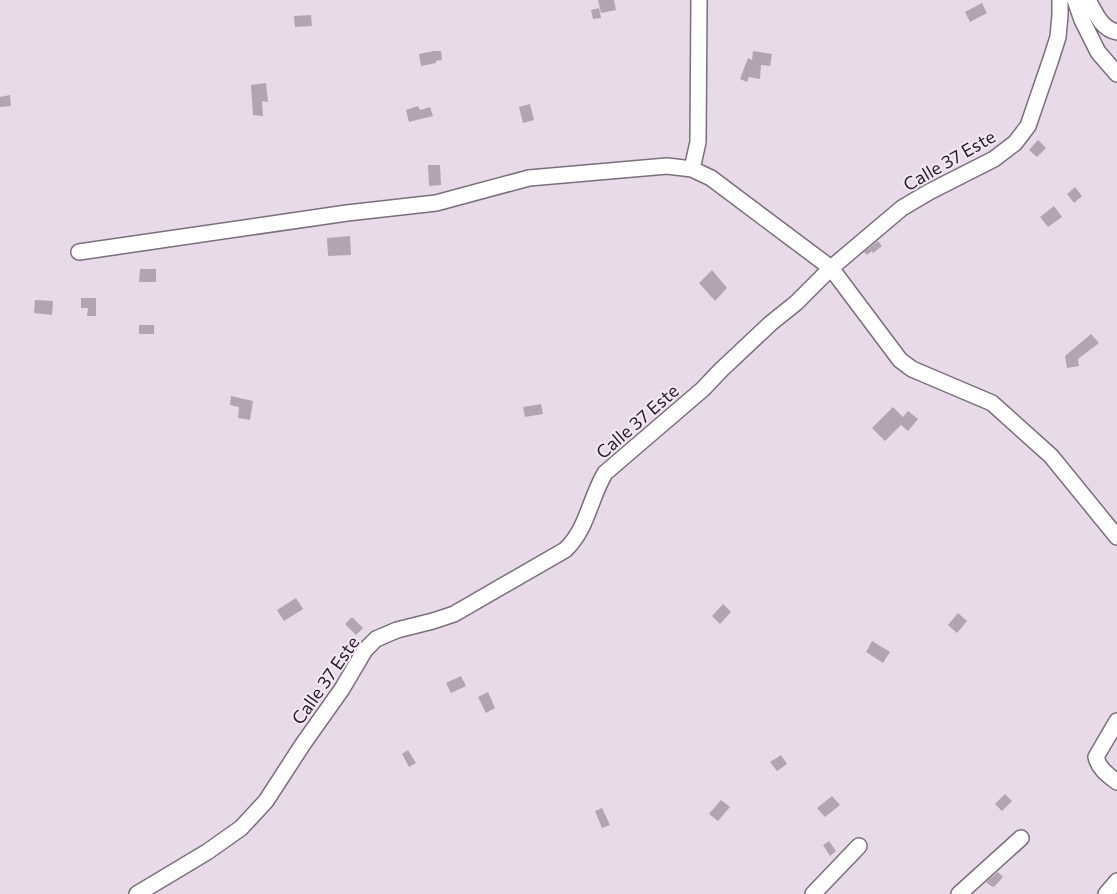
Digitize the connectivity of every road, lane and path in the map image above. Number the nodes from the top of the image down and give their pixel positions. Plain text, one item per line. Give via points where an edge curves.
1 (699, 0) edge
2 (1060, 0) edge
3 (1075, 0) edge
4 (1088, 0) edge
5 (1117, 32) edge
6 (1117, 74) edge
7 (692, 169) junction
8 (79, 252) dead end
9 (831, 268) junction
10 (1117, 537) edge
11 (1117, 721) edge
12 (1117, 782) edge
13 (1021, 838) dead end
14 (859, 846) dead end
15 (1117, 881) edge
16 (137, 894) edge
17 (814, 894) edge
18 (959, 894) edge
19 (1106, 894) edge

1 - 7 street via 698,142
2 - 9 street, Calle 37 Este via 1058,37 1028,126 1015,143 994,159 902,208
3 - 6 street via 1098,52
4 - 5 street via 1101,23
7 - 8 street via 667,166 529,178 436,203
7 - 9 street via 711,178
9 - 10 street via 900,360 912,369 992,403 1051,456
9 - 16 street, Calle 37 Este via 703,389 605,473 575,542 454,614 376,639 365,650 266,801 241,828
11 - 12 street via 1096,757 1104,773
13 - 18 street
14 - 17 street
15 - 19 street

